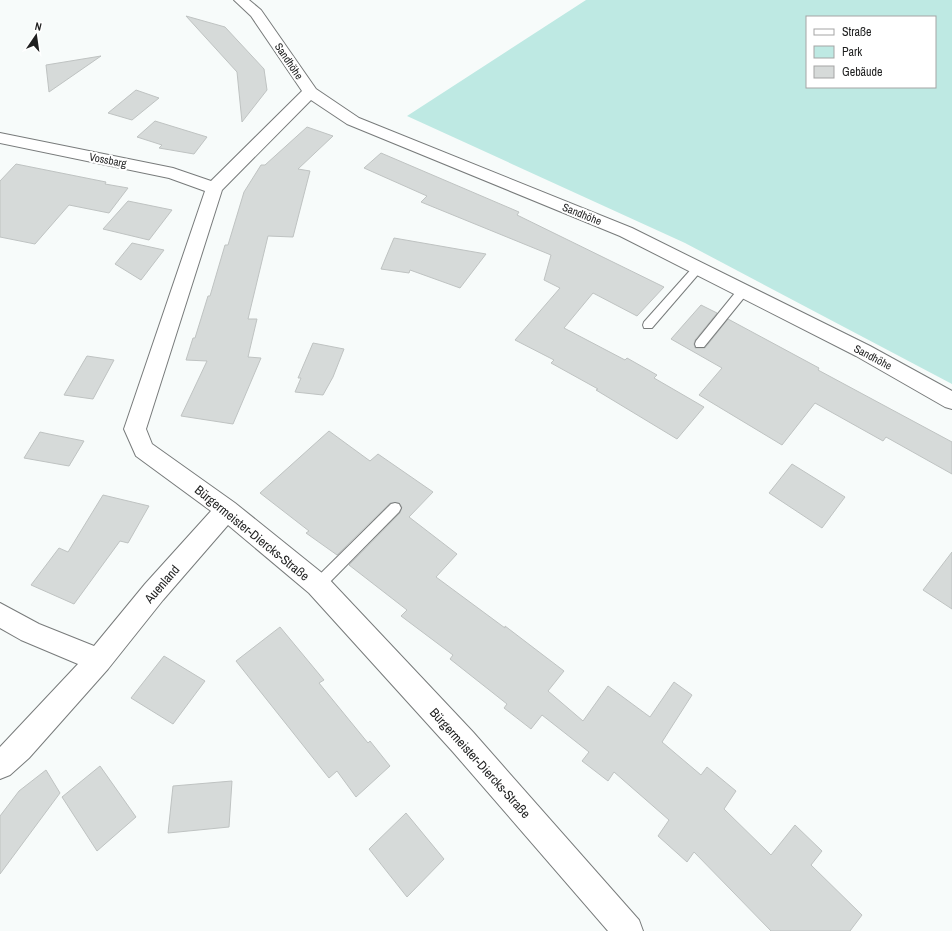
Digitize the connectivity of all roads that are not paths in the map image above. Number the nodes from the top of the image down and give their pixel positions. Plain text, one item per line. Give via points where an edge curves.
1 (241, 0) edge
2 (310, 92) junction
3 (0, 138) edge
4 (214, 188) junction
5 (698, 268) junction
6 (743, 291) junction
7 (648, 325) dead end
8 (700, 344) dead end
9 (952, 401) edge
10 (395, 508) dead end
11 (227, 510) junction
12 (318, 585) junction
13 (0, 615) edge
14 (99, 660) junction
15 (0, 766) edge
16 (628, 931) edge

1 - 2 street, Sandhöhe via 256,13
2 - 4 street, Bürgermeister-Diercks-Straße
2 - 5 street, Sandhöhe via 353,121 626,232
3 - 4 street, Vossbarg via 173,173
4 - 11 street, Bürgermeister-Diercks-Straße via 135,429 144,450
5 - 6 street, Sandhöhe
5 - 7 lane
6 - 8 lane
6 - 9 street, Sandhöhe via 863,351
10 - 12 lane
11 - 12 street, Bürgermeister-Diercks-Straße
11 - 14 street, Auenland via 154,592
12 - 16 street, Bürgermeister-Diercks-Straße via 463,742
13 - 14 street via 30,632
14 - 15 street, Auenland

